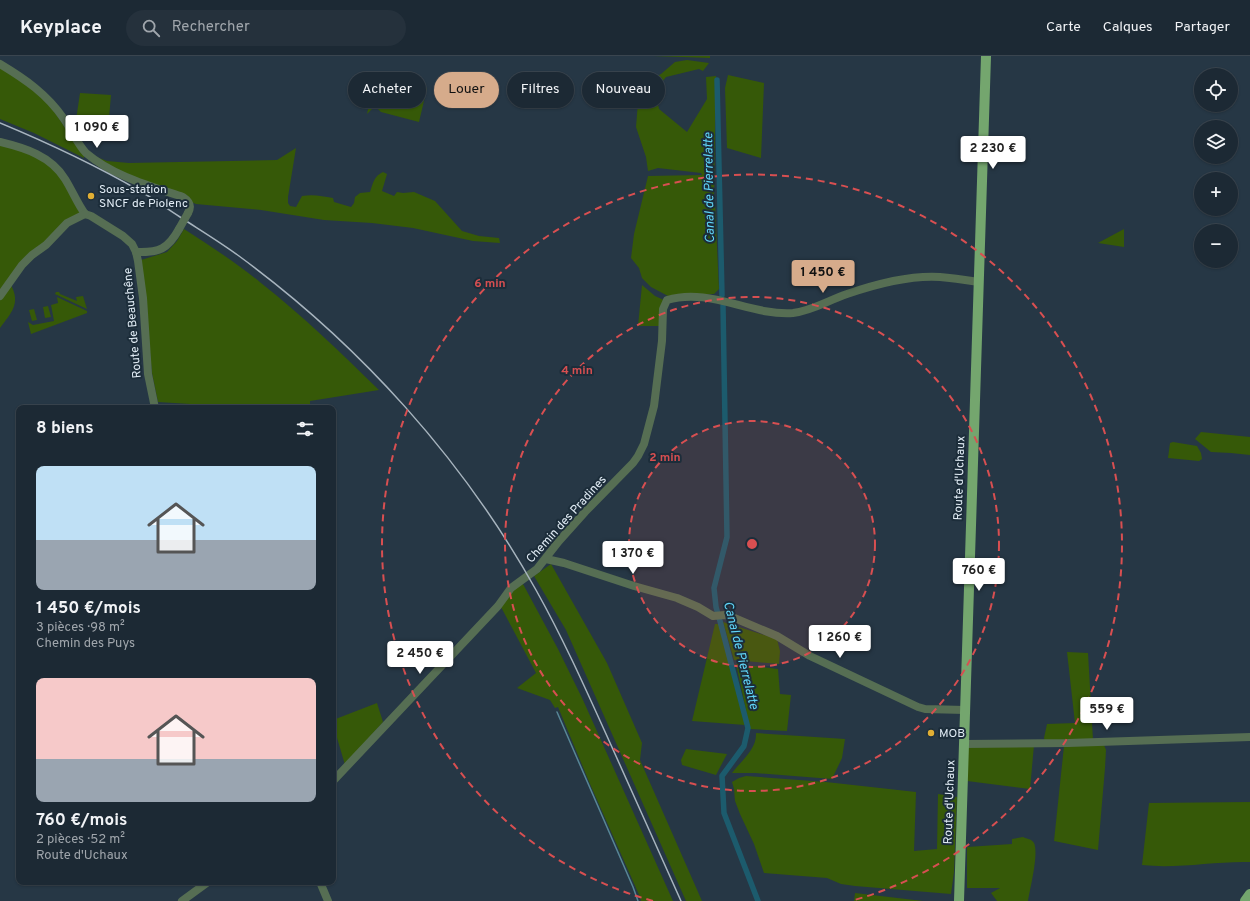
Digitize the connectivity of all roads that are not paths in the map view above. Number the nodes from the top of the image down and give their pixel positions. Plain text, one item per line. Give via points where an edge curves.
1 (986, 56) edge
2 (0, 64) edge
3 (0, 142) edge
4 (85, 214) junction
5 (136, 252) junction
6 (979, 282) junction
7 (0, 296) edge
8 (154, 405) edge
9 (546, 559) junction
10 (965, 710) junction
11 (1250, 737) edge
12 (964, 744) junction
13 (336, 778) edge
14 (204, 885) edge
15 (321, 885) edge
16 (1250, 894) edge
17 (182, 901) edge
18 (328, 901) edge
19 (959, 901) edge
20 (1245, 901) edge

1 - 6 main road, Route d'Uchaux
2 - 5 street, bridge via 45,96 64,118 85,152 101,164 188,201 188,213 171,242 160,250
3 - 4 street via 38,155 59,170
4 - 5 street, Route de Beauchêne via 123,236
4 - 7 street via 67,223 46,245 32,255
5 - 8 street, Route de Beauchêne via 143,298 148,374
6 - 9 street, Chemin des Pradines via 940,277 909,278 860,290 793,313 766,311 711,298 675,297 667,300 663,309 654,406 644,444 633,463 585,512
6 - 10 main road, Route d'Uchaux
9 - 10 street via 677,598 709,614 732,617 777,636 817,659 925,709
9 - 13 street, Chemin des Pradines via 533,573 511,588 498,606
10 - 12 main road, Route d'Uchaux
11 - 12 street via 1068,744
12 - 19 main road, Route d'Uchaux
14 - 17 street
15 - 18 street
16 - 20 main road

